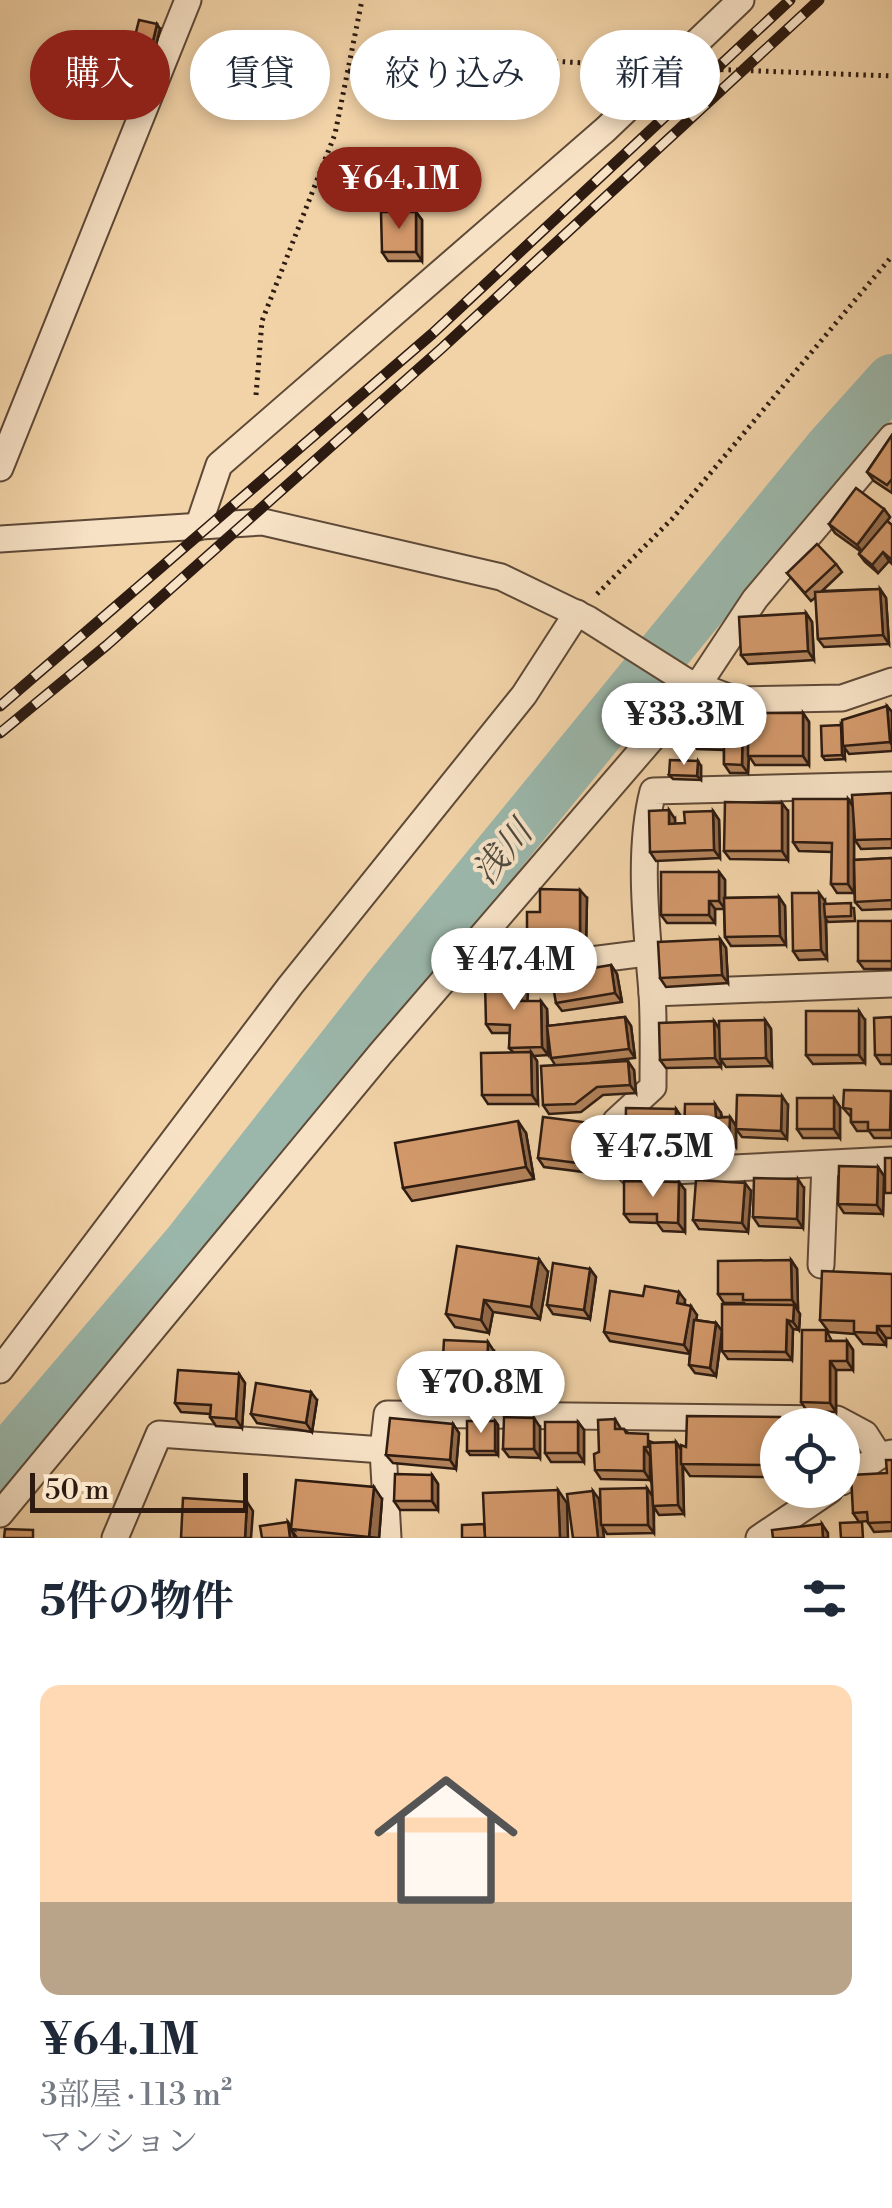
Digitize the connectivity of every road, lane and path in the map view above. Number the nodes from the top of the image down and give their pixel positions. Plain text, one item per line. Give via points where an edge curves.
1 (188, 0) edge
2 (362, 0) edge
3 (741, 0) edge
4 (710, 30) edge
5 (580, 63) edge
6 (720, 70) edge
7 (348, 71) junction
8 (892, 76) edge
9 (615, 120) edge
10 (892, 256) edge
11 (253, 435) junction
12 (892, 437) edge
13 (0, 468) edge
14 (198, 526) junction
15 (0, 539) edge
16 (582, 616) junction
17 (892, 681) edge
18 (692, 683) junction
19 (892, 785) edge
20 (646, 953) junction
21 (520, 969) dead end
22 (892, 984) edge
23 (652, 994) junction
24 (892, 1160) edge
25 (825, 1164) junction
26 (821, 1265) dead end
27 (0, 1370) edge
28 (383, 1450) junction
29 (886, 1455) edge
30 (860, 1471) edge
31 (803, 1508) edge
32 (0, 1514) edge
33 (115, 1538) edge
34 (388, 1538) edge
35 (759, 1538) edge

1 - 13 street
2 - 7 path
3 - 4 street
5 - 7 path via 417,53 400,74
6 - 8 path
7 - 11 path via 335,134 262,321
9 - 11 street
10 - 16 path
11 - 14 street via 220,465
12 - 18 street
14 - 15 street
14 - 16 street via 263,522 483,572
16 - 18 street
16 - 27 street via 290,986
17 - 18 street via 842,698 736,700
18 - 32 street
19 - 20 street via 653,791
20 - 21 street
20 - 23 street
22 - 23 street
23 - 25 street via 653,1087 616,1122 614,1155 632,1173
24 - 25 street
25 - 26 street
28 - 29 street via 387,1414 837,1419 866,1434
28 - 33 street via 159,1434
28 - 34 street
29 - 30 street
31 - 35 street

